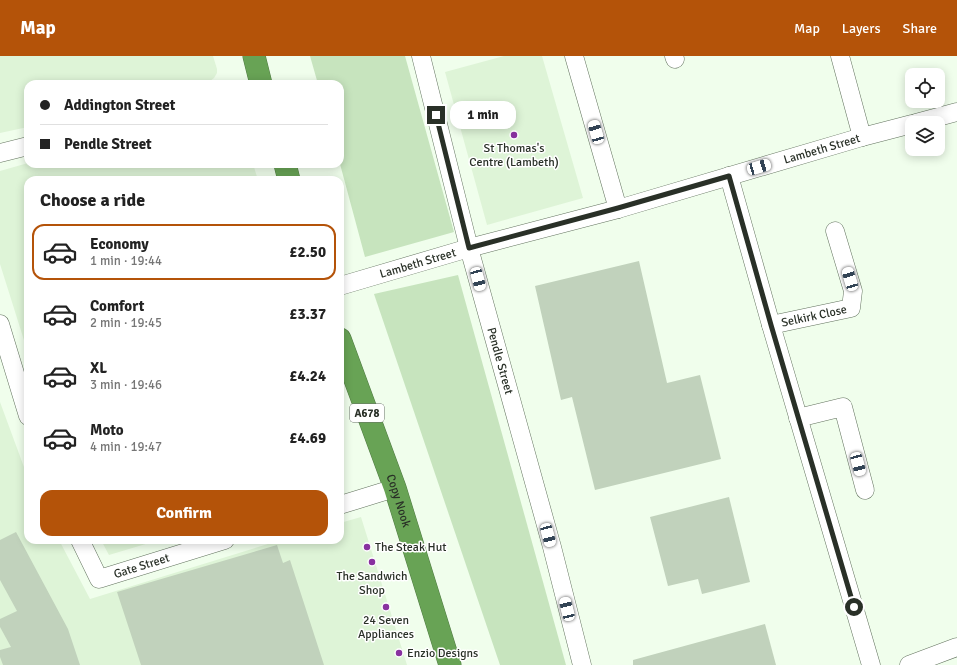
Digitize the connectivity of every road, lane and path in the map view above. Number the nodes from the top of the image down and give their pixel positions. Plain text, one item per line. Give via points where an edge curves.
1 (254, 56) edge
2 (421, 56) edge
3 (574, 56) edge
4 (840, 56) edge
5 (260, 80) edge
6 (957, 112) edge
7 (942, 116) edge
8 (905, 126) edge
9 (862, 137) junction
10 (24, 147) edge
11 (0, 153) edge
12 (729, 176) junction
13 (618, 208) junction
14 (835, 232) dead end
15 (469, 248) junction
16 (344, 285) edge
17 (0, 324) edge
18 (771, 325) junction
19 (344, 350) edge
20 (24, 403) edge
21 (798, 418) junction
22 (395, 488) junction
23 (865, 490) dead end
24 (344, 504) edge
25 (82, 544) edge
26 (212, 544) edge
27 (957, 647) edge
28 (450, 665) edge
29 (582, 665) edge
30 (871, 665) edge
31 (909, 665) edge

1 - 5 highway
2 - 15 street, Pendle Street
3 - 13 street
4 - 9 street
6 - 7 street
8 - 9 street, Lambeth Street
9 - 12 street, Lambeth Street
10 - 11 street
12 - 13 street, Lambeth Street
12 - 18 street
13 - 15 street, Lambeth Street
14 - 18 street, Selkirk Close via 853,291 851,308
15 - 16 street, Lambeth Street
15 - 29 street, Pendle Street
17 - 20 street
18 - 21 street
19 - 22 highway, Copy Nook / A678
21 - 23 street via 843,407
21 - 30 street
22 - 24 street
22 - 28 highway, Copy Nook / A678
25 - 26 street, Gate Street via 99,579
27 - 31 street

